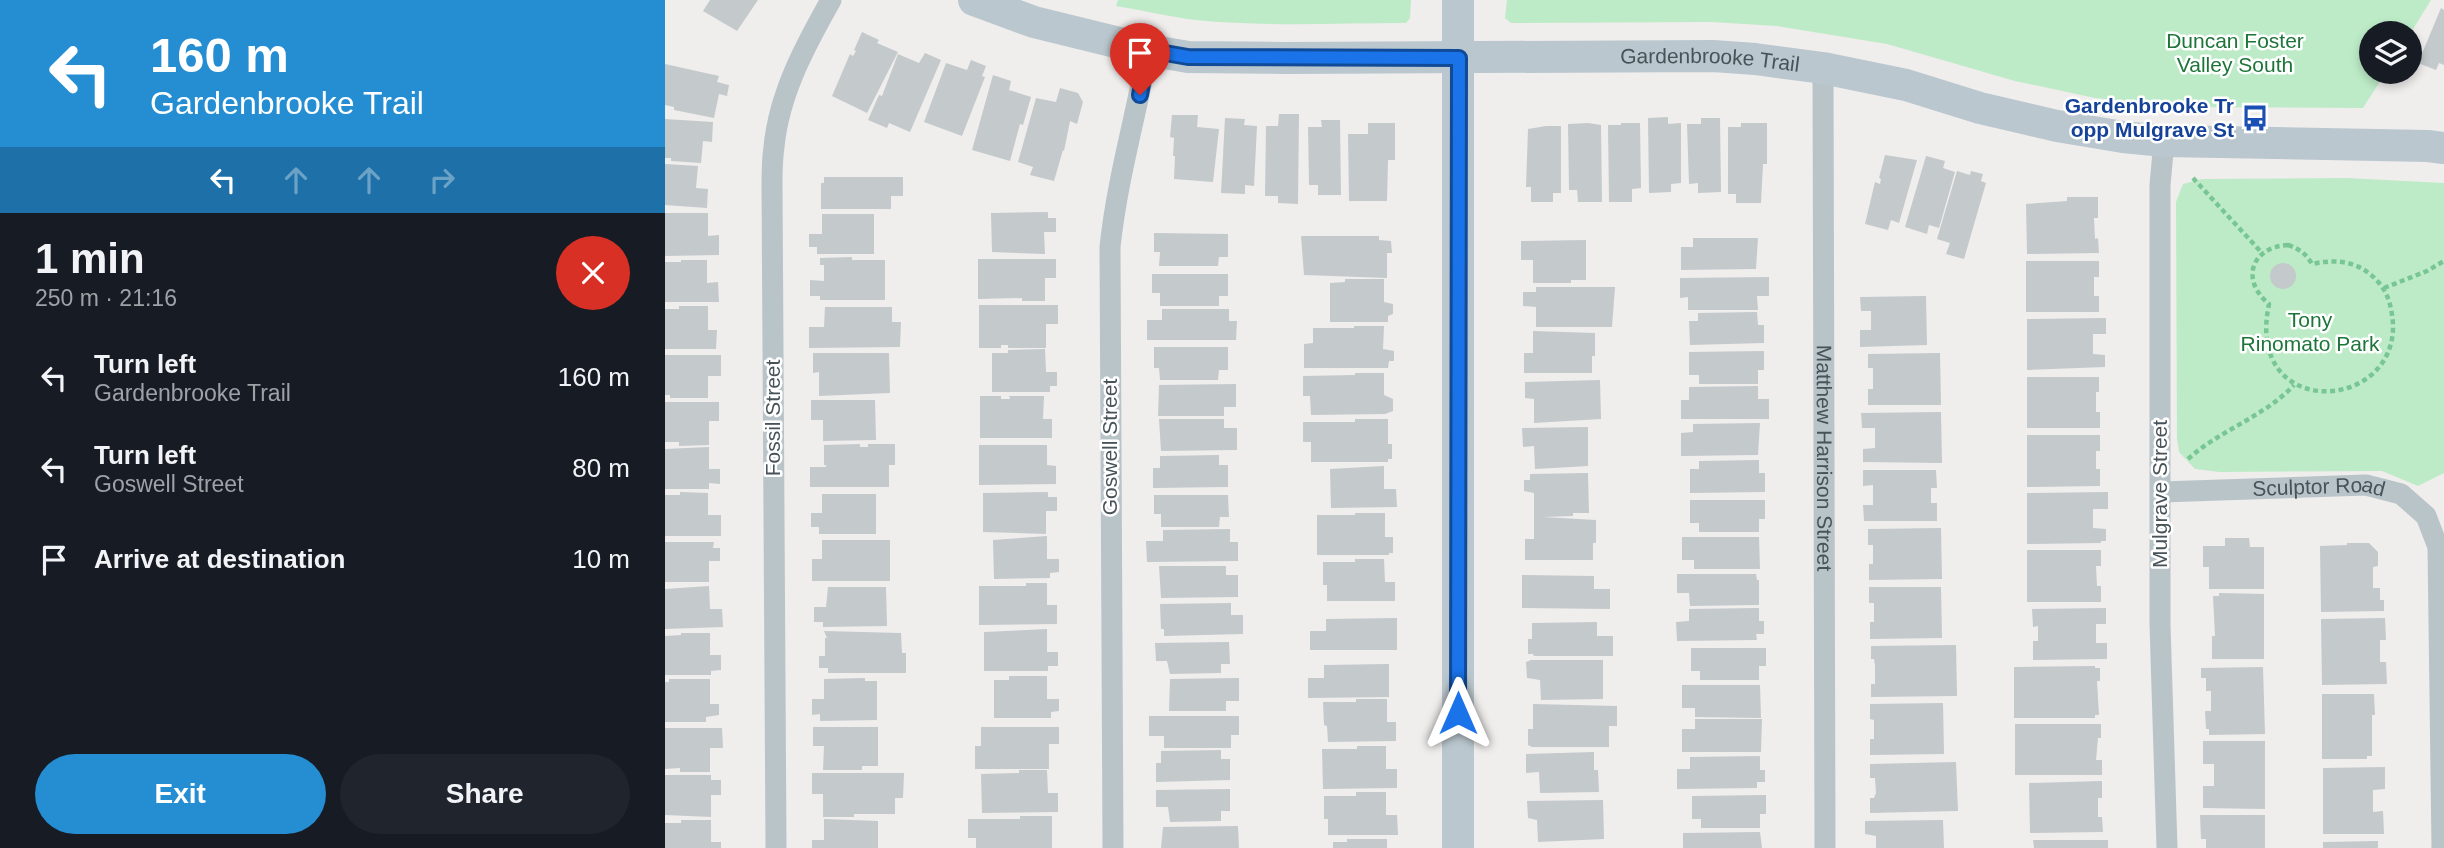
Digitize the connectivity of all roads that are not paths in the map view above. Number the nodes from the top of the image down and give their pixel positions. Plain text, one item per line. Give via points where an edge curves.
1 (831, 0) edge
2 (974, 0) edge
3 (1458, 0) edge
4 (1148, 50) junction
5 (1459, 58) junction
6 (1823, 68) junction
7 (2164, 141) junction
8 (2444, 148) edge
9 (2161, 492) junction
10 (776, 848) edge
11 (1112, 848) edge
12 (1458, 848) edge
13 (1825, 848) edge
14 (2167, 848) edge
15 (2442, 848) edge

1 - 10 street, Fossil Street via 793,75 774,145
2 - 4 street, Gardenbrooke Trail via 1034,22
3 - 5 street
4 - 5 street, Gardenbrooke Trail via 1202,57
4 - 11 street, Goswell Street via 1115,201 1110,247
5 - 6 street, Gardenbrooke Trail via 1713,56
5 - 12 street
6 - 7 street, Gardenbrooke Trail via 1906,85 2025,120
6 - 13 street, Matthew Harrison Street
7 - 8 street, Gardenbrooke Trail
7 - 9 street, Mulgrave Street via 2160,185
9 - 14 street, Mulgrave Street
9 - 15 street, Sculptor Road via 2366,485 2401,494 2426,516 2438,547

